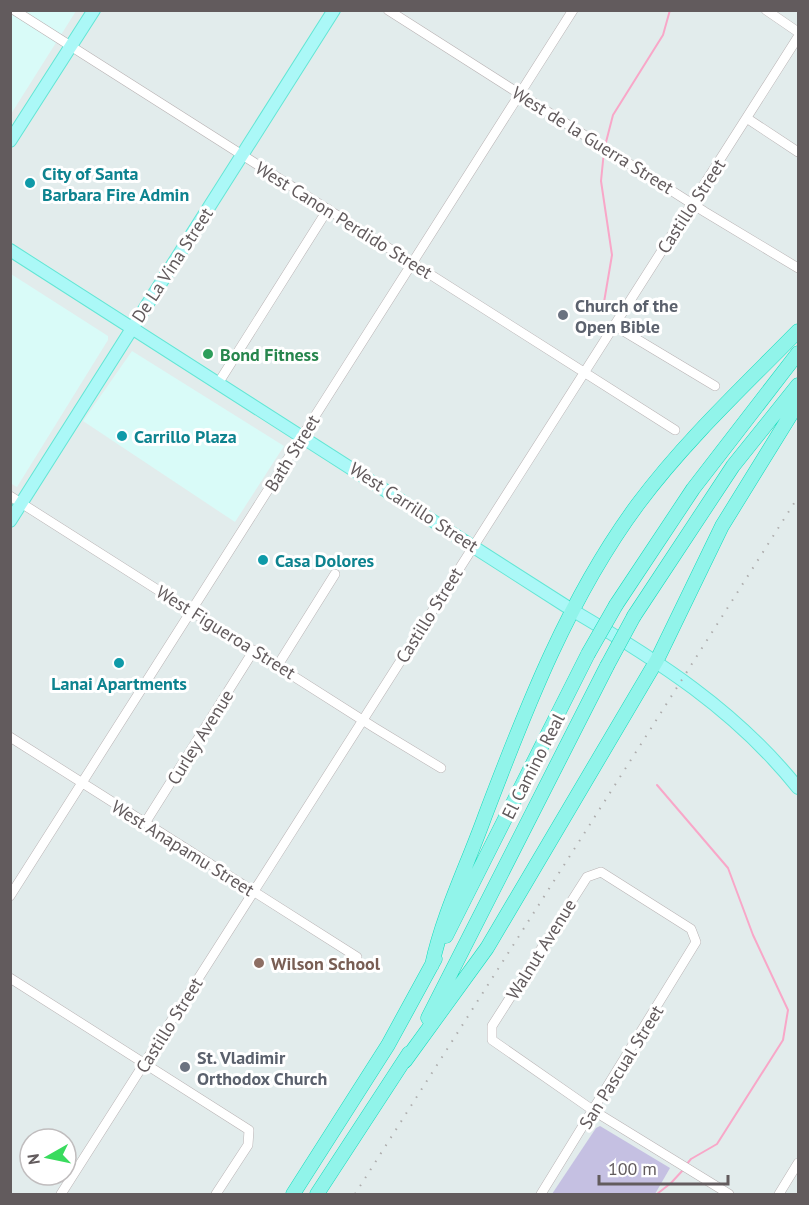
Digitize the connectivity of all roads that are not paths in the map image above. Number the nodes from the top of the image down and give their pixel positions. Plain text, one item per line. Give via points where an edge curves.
1 (14, 10) edge
2 (94, 10) edge
3 (334, 10) edge
4 (388, 10) edge
5 (573, 10) edge
6 (766, 10) edge
7 (798, 32) edge
8 (798, 37) edge
9 (72, 47) junction
10 (521, 94) junction
11 (748, 119) junction
12 (10, 141) edge
13 (798, 152) edge
14 (242, 156) junction
15 (692, 202) junction
16 (328, 209) junction
17 (10, 250) edge
18 (412, 264) junction
19 (798, 268) edge
20 (615, 326) junction
21 (132, 327) junction
22 (798, 331) edge
23 (798, 353) edge
24 (583, 373) junction
25 (219, 382) junction
26 (798, 385) edge
27 (715, 386) dead end
28 (798, 403) edge
29 (675, 430) dead end
30 (303, 436) junction
31 (10, 496) edge
32 (22, 504) junction
33 (10, 521) edge
34 (474, 546) junction
35 (335, 574) dead end
36 (572, 610) junction
37 (192, 611) junction
38 (254, 650) junction
39 (657, 660) junction
40 (278, 665) junction
41 (363, 721) junction
42 (10, 737) edge
43 (441, 768) dead end
44 (81, 784) junction
45 (798, 788) edge
46 (145, 823) junction
47 (253, 892) junction
48 (10, 896) edge
49 (697, 937) joint
50 (357, 957) dead end
51 (432, 965) junction
52 (10, 978) edge
53 (405, 1061) junction
54 (145, 1064) junction
55 (594, 1111) junction
56 (798, 1163) edge
57 (62, 1194) edge
58 (216, 1194) edge
59 (292, 1194) edge
60 (317, 1194) edge
61 (541, 1194) edge
62 (729, 1194) edge
63 (779, 1194) edge

1 - 9 street, West Canon Perdido Street
2 - 9 main road
3 - 14 main road, De La Vina Street
4 - 10 street, West de la Guerra Street
5 - 10 street, Bath Street
6 - 7 street
8 - 11 street, Castillo Street
9 - 12 main road
9 - 14 street, West Canon Perdido Street
10 - 15 street, West de la Guerra Street
10 - 18 street, Bath Street
11 - 13 street
11 - 15 street, Castillo Street
14 - 16 street, West Canon Perdido Street
14 - 21 main road, De La Vina Street
15 - 19 street, West de la Guerra Street
15 - 20 street, Castillo Street
16 - 18 street, West Canon Perdido Street
16 - 25 street
17 - 21 main road, West Carrillo Street
18 - 24 street, West Canon Perdido Street
18 - 30 street, Bath Street
20 - 24 street, Castillo Street
20 - 27 street
21 - 25 main road, West Carrillo Street
21 - 32 main road, De La Vina Street
22 - 36 highway via 654,483 610,545
23 - 51 highway, El Camino Real, bridge via 693,489 616,605
24 - 29 street, West Canon Perdido Street
24 - 34 street, Castillo Street
25 - 30 main road, West Carrillo Street
26 - 53 highway, El Camino Real, bridge via 733,466 634,616
28 - 39 highway via 722,526
30 - 34 main road, West Carrillo Street
30 - 37 street, Bath Street
31 - 32 street, West Figueroa Street
32 - 33 main road, De La Vina Street
32 - 37 street, West Figueroa Street
34 - 36 main road, West Carrillo Street
34 - 41 street, Castillo Street
35 - 40 street
36 - 39 main road, West Carrillo Street
36 - 51 highway via 519,728 440,929
37 - 38 street, West Figueroa Street
37 - 44 street, Bath Street
38 - 40 street, West Figueroa Street
38 - 46 street, Curley Avenue
39 - 45 main road, West Carrillo Street via 737,722
39 - 53 highway via 487,948
40 - 41 street, West Figueroa Street
41 - 43 street, West Figueroa Street
41 - 47 street, Castillo Street
42 - 44 street, West Anapamu Street
44 - 46 street, West Anapamu Street
44 - 48 street, Bath Street
46 - 47 street, West Anapamu Street
47 - 50 street, West Anapamu Street
47 - 54 street, Castillo Street
49 - 55 street, San Pascual Street
49 - 55 street, Walnut Avenue via 692,929 601,872 591,874 492,1026 490,1035 495,1044
51 - 59 highway, El Camino Real via 388,1045
52 - 54 street
53 - 60 highway, El Camino Real
54 - 57 street, Castillo Street
54 - 58 street via 244,1126 250,1135 248,1145
55 - 61 street, San Pascual Street
55 - 62 street
56 - 63 street

